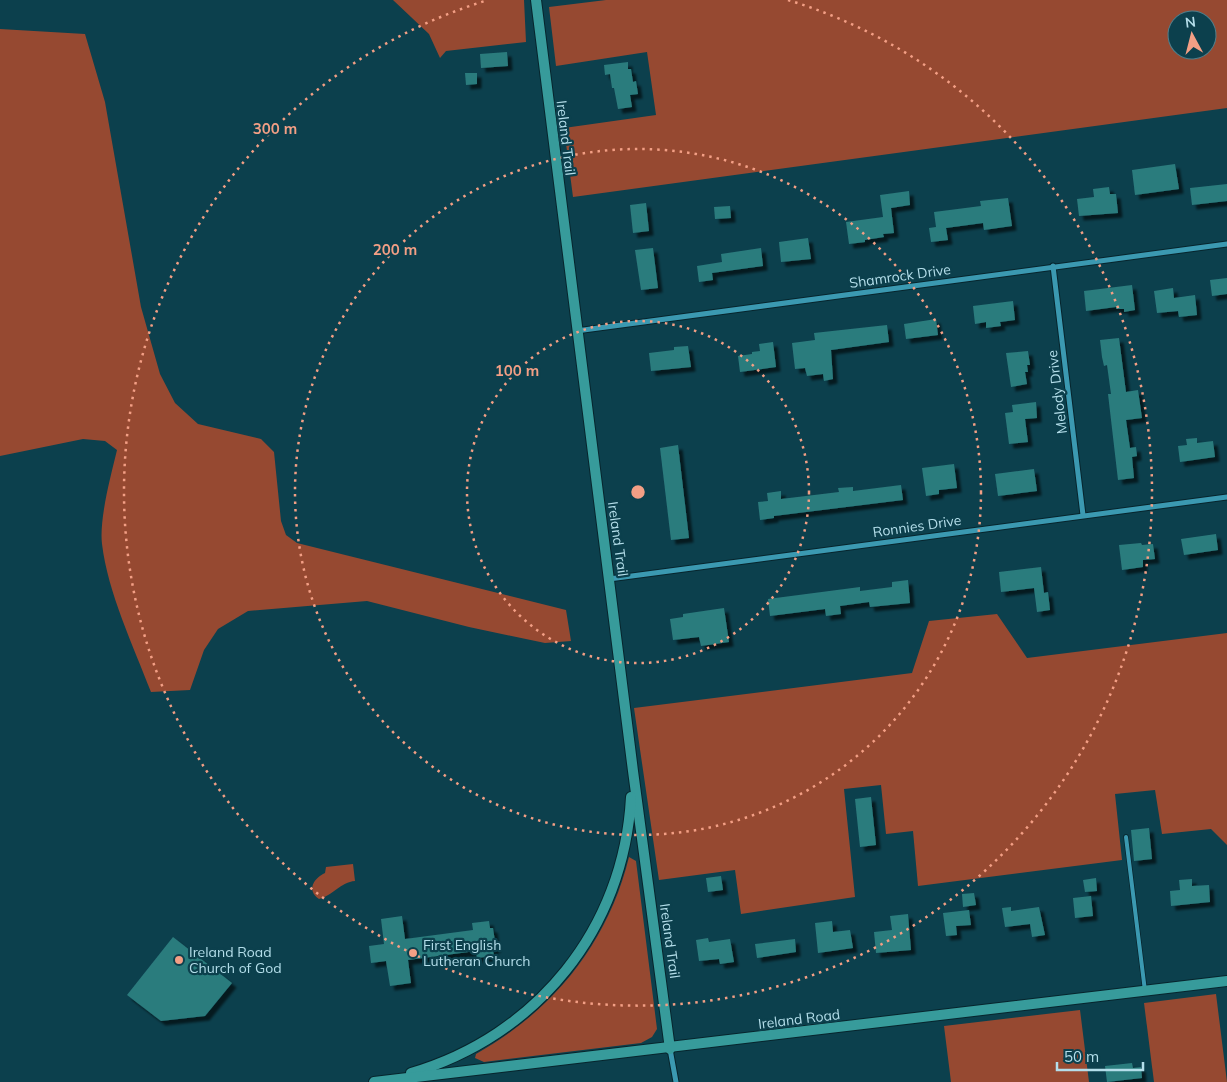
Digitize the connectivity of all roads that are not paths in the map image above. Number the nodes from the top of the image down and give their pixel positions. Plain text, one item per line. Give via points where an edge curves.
1 (536, 0) edge
2 (1227, 244) edge
3 (1053, 266) junction
4 (576, 332) junction
5 (1227, 497) edge
6 (1083, 515) junction
7 (609, 579) junction
8 (633, 771) junction
9 (1126, 837) dead end
10 (1227, 981) edge
11 (1145, 991) junction
12 (670, 1048) junction
13 (380, 1081) edge
14 (676, 1082) edge

1 - 4 main road, Ireland Trail
2 - 3 street, Shamrock Drive
3 - 4 street, Shamrock Drive
3 - 6 street, Melody Drive
4 - 7 main road, Ireland Trail
5 - 6 street, Ronnies Drive
6 - 7 street, Ronnies Drive
7 - 8 main road, Ireland Trail
8 - 12 main road, Ireland Trail
8 - 13 main road via 630,812 619,870 596,925 568,969 535,1004 494,1036 436,1066
9 - 11 lane
10 - 11 main road, Ireland Road
11 - 12 main road, Ireland Road
12 - 13 main road, Ireland Road
12 - 14 street, Ireland Trail

